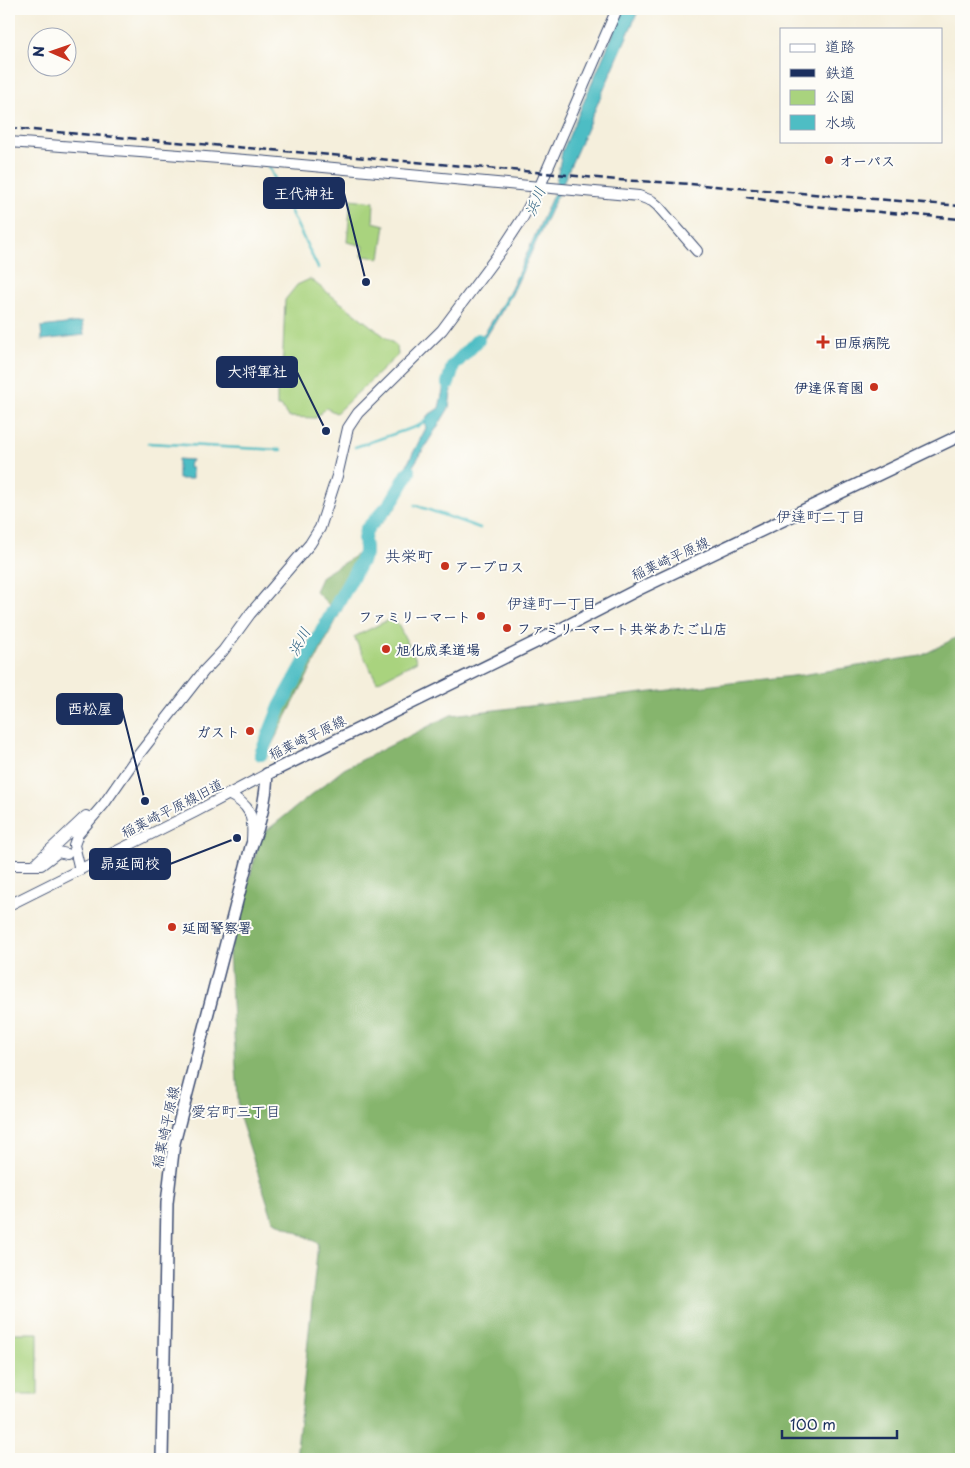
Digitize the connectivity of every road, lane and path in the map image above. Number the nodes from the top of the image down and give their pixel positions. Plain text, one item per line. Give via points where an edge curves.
1 (617, 9) edge
2 (9, 142) edge
3 (544, 186) junction
4 (696, 250) dead end
5 (961, 435) edge
6 (266, 774) junction
7 (114, 790) junction
8 (228, 794) junction
9 (69, 832) junction
10 (251, 847) junction
11 (67, 854) junction
12 (9, 865) edge
13 (34, 865) junction
14 (80, 870) junction
15 (9, 905) edge
16 (162, 1459) edge

1 - 3 street
2 - 3 street
3 - 4 street via 646,198 658,206
3 - 7 street via 442,330 358,413 347,434 330,501 310,544 204,671
5 - 6 main road, 稲葉崎平原線 via 639,589
6 - 8 street, 稲葉崎平原線旧道
6 - 10 main road, 稲葉崎平原線 via 261,824
7 - 9 street
7 - 14 street via 74,841
8 - 10 street via 249,810
8 - 14 street, 稲葉崎平原線旧道
9 - 11 street
9 - 13 street
10 - 16 main road, 稲葉崎平原線 via 174,1143 167,1203
11 - 13 street via 58,852 40,865
11 - 14 street
12 - 13 street
14 - 15 street, 稲葉崎平原線旧道

